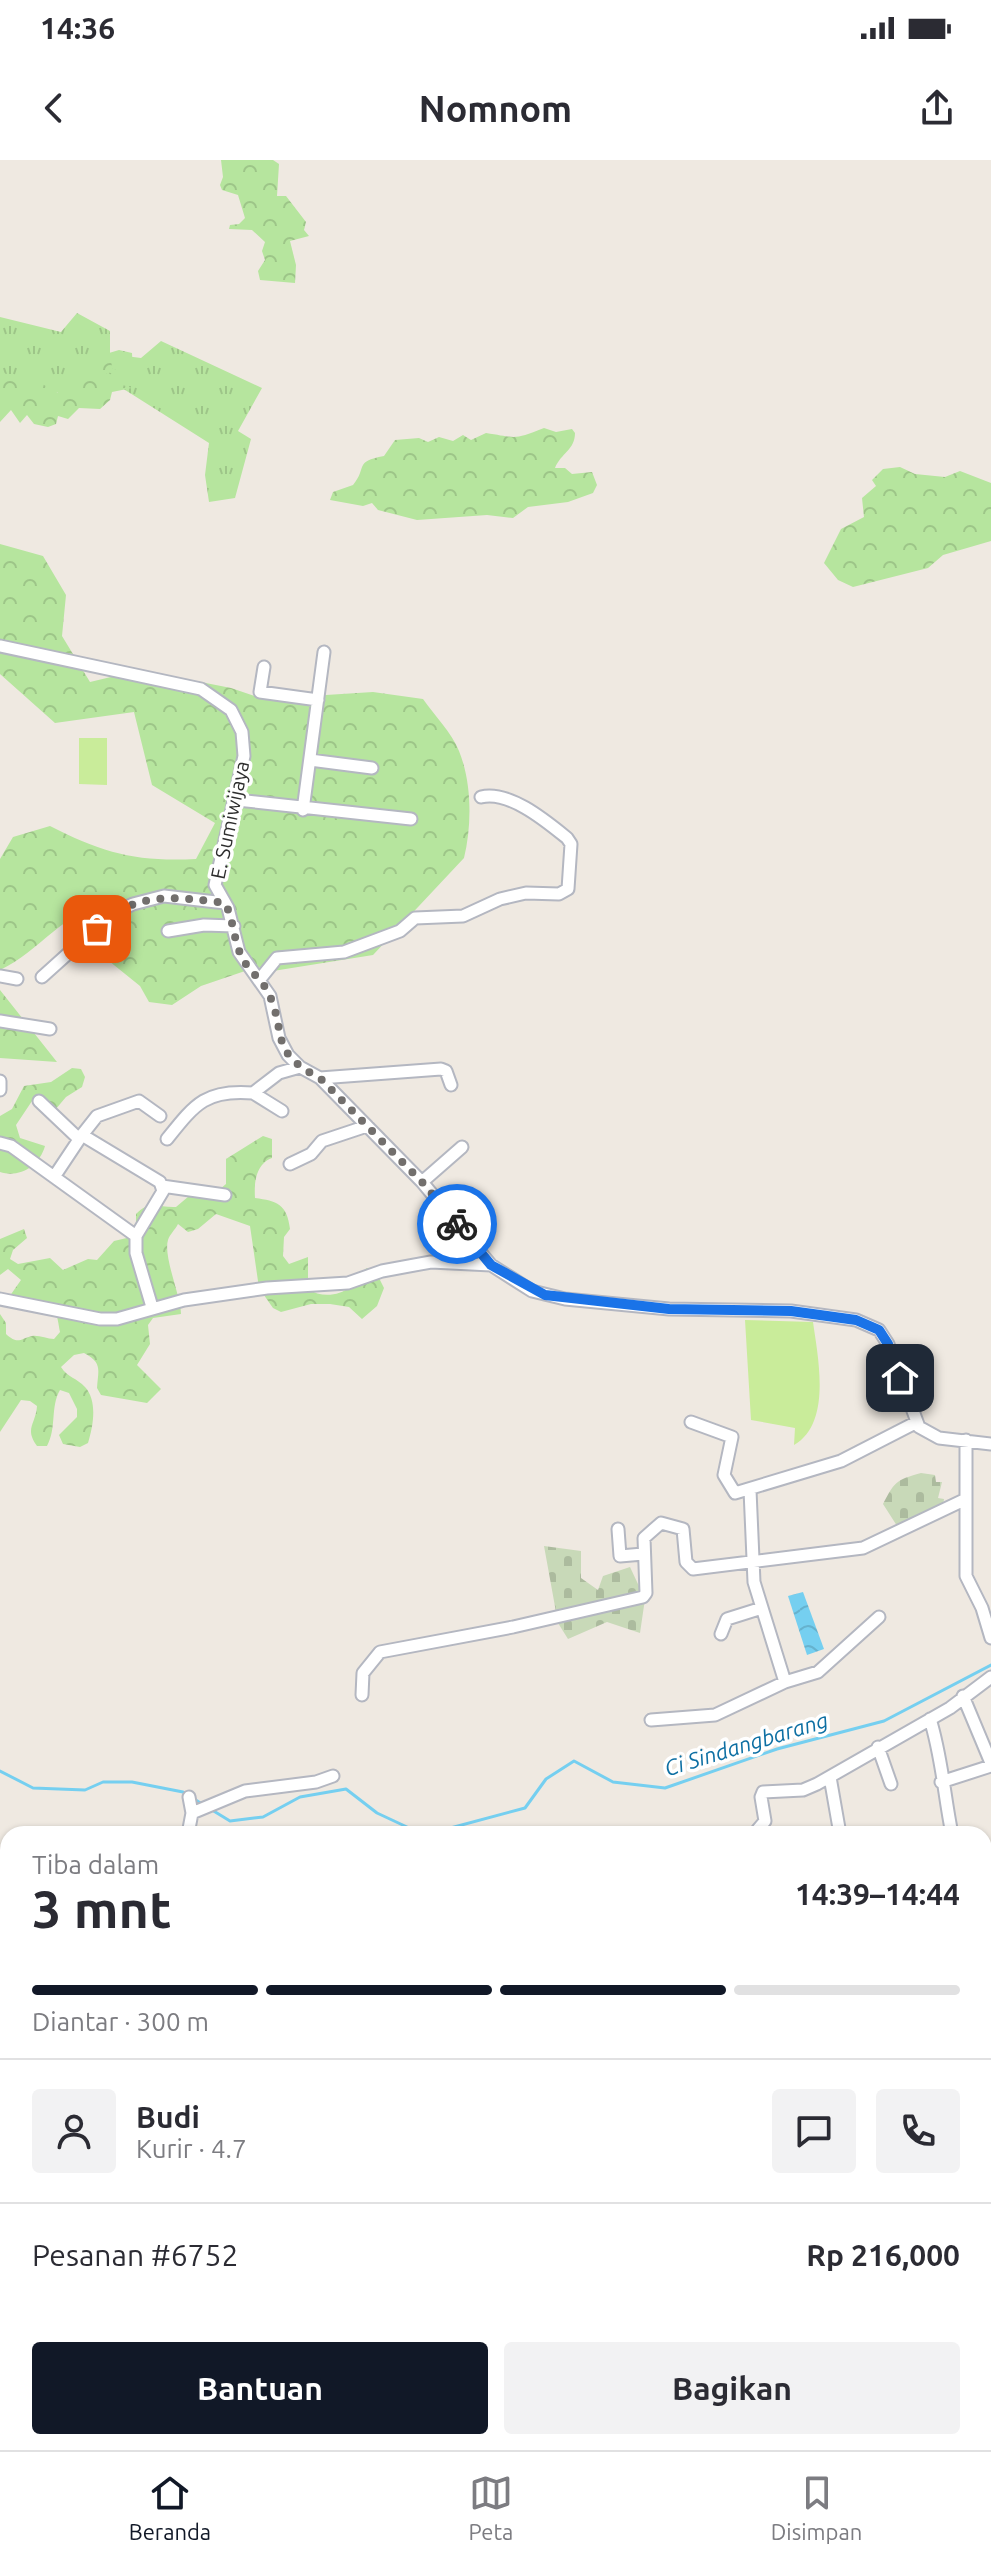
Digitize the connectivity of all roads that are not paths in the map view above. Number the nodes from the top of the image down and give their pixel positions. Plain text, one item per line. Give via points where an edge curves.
1 (0, 646) edge
2 (324, 652) dead end
3 (264, 667) dead end
4 (318, 700) junction
5 (310, 760) junction
6 (372, 768) dead end
7 (481, 797) dead end
8 (237, 800) junction
9 (303, 810) junction
10 (411, 819) dead end
11 (225, 903) junction
12 (234, 926) junction
13 (168, 931) dead end
14 (0, 976) edge
15 (42, 977) dead end
16 (17, 979) dead end
17 (260, 979) junction
18 (0, 1021) edge
19 (50, 1029) dead end
20 (300, 1067) junction
21 (320, 1078) junction
22 (0, 1081) edge
23 (451, 1085) dead end
24 (0, 1090) edge
25 (253, 1093) junction
26 (39, 1101) dead end
27 (282, 1111) dead end
28 (160, 1116) dead end
29 (367, 1126) junction
30 (81, 1137) junction
31 (167, 1139) dead end
32 (0, 1143) edge
33 (462, 1147) dead end
34 (290, 1164) dead end
35 (54, 1177) junction
36 (422, 1182) junction
37 (162, 1186) junction
38 (225, 1195) dead end
39 (136, 1236) junction
40 (491, 1265) junction
41 (0, 1299) edge
42 (152, 1307) junction
43 (691, 1422) dead end
44 (915, 1423) junction
45 (991, 1444) edge
46 (965, 1450) junction
47 (750, 1490) junction
48 (964, 1500) junction
49 (618, 1529) dead end
50 (643, 1554) junction
51 (754, 1559) junction
52 (762, 1608) junction
53 (879, 1617) dead end
54 (721, 1634) dead end
55 (991, 1638) edge
56 (991, 1677) edge
57 (785, 1682) junction
58 (362, 1695) dead end
59 (963, 1696) junction
60 (930, 1719) junction
61 (651, 1720) dead end
62 (878, 1747) junction
63 (991, 1764) edge
64 (333, 1776) dead end
65 (830, 1777) junction
66 (941, 1782) junction
67 (891, 1784) dead end
68 (189, 1797) dead end
69 (196, 1812) junction
70 (191, 1826) edge
71 (761, 1826) edge
72 (839, 1826) edge
73 (950, 1826) edge

1 - 8 street, E. Sumiwijaya via 201,689 218,698 236,719 245,745
2 - 4 street
3 - 4 street via 260,692
4 - 5 street
5 - 6 street
5 - 9 street
7 - 17 street via 514,802 567,838 568,889 500,899 463,916 415,918 400,931 344,952 277,958
8 - 9 street
8 - 11 street, E. Sumiwijaya via 215,880
9 - 10 street
11 - 12 street, E. Sumiwijaya
11 - 15 street via 164,896 133,904 112,914
12 - 13 street
12 - 17 street, E. Sumiwijaya via 246,965
14 - 16 street
17 - 20 street, E. Sumiwijaya via 270,996 279,1038
18 - 19 street
20 - 21 street, E. Sumiwijaya
20 - 25 street via 279,1073
21 - 23 street via 441,1069
21 - 29 street, E. Sumiwijaya
22 - 24 street
25 - 27 street
25 - 31 street via 229,1091 194,1105
26 - 30 street
28 - 30 street via 139,1101 97,1116
29 - 34 street via 322,1141 311,1154
29 - 36 street, E. Sumiwijaya
30 - 35 street
30 - 37 street
32 - 35 street
33 - 36 street
35 - 39 street
36 - 40 street, E. Sumiwijaya
37 - 38 street
37 - 39 street
39 - 42 street
40 - 42 street, E. Sumiwijaya via 431,1262 348,1283 267,1288
40 - 44 street, E. Sumiwijaya via 532,1291 565,1299 669,1309 791,1311 856,1320 879,1330 888,1344
41 - 42 street, E. Sumiwijaya via 100,1319
43 - 47 street via 732,1437 724,1475 735,1493
44 - 46 street
44 - 47 street via 841,1461
45 - 46 street
46 - 48 street
47 - 51 street
48 - 51 street via 863,1548
48 - 55 street via 966,1576
49 - 50 street via 620,1556
50 - 51 street via 644,1538 661,1523 683,1529 689,1568
50 - 58 street via 643,1597 380,1652 363,1673
51 - 52 street
52 - 54 street via 727,1619
52 - 57 street
53 - 57 street via 822,1669
56 - 59 street
57 - 61 street via 715,1715
59 - 60 street
59 - 63 street
60 - 62 street
60 - 66 street
62 - 65 street
62 - 67 street
63 - 66 street
64 - 69 street via 245,1791
65 - 71 street via 803,1790 763,1792
65 - 72 street
66 - 73 street
68 - 69 street
69 - 70 street

